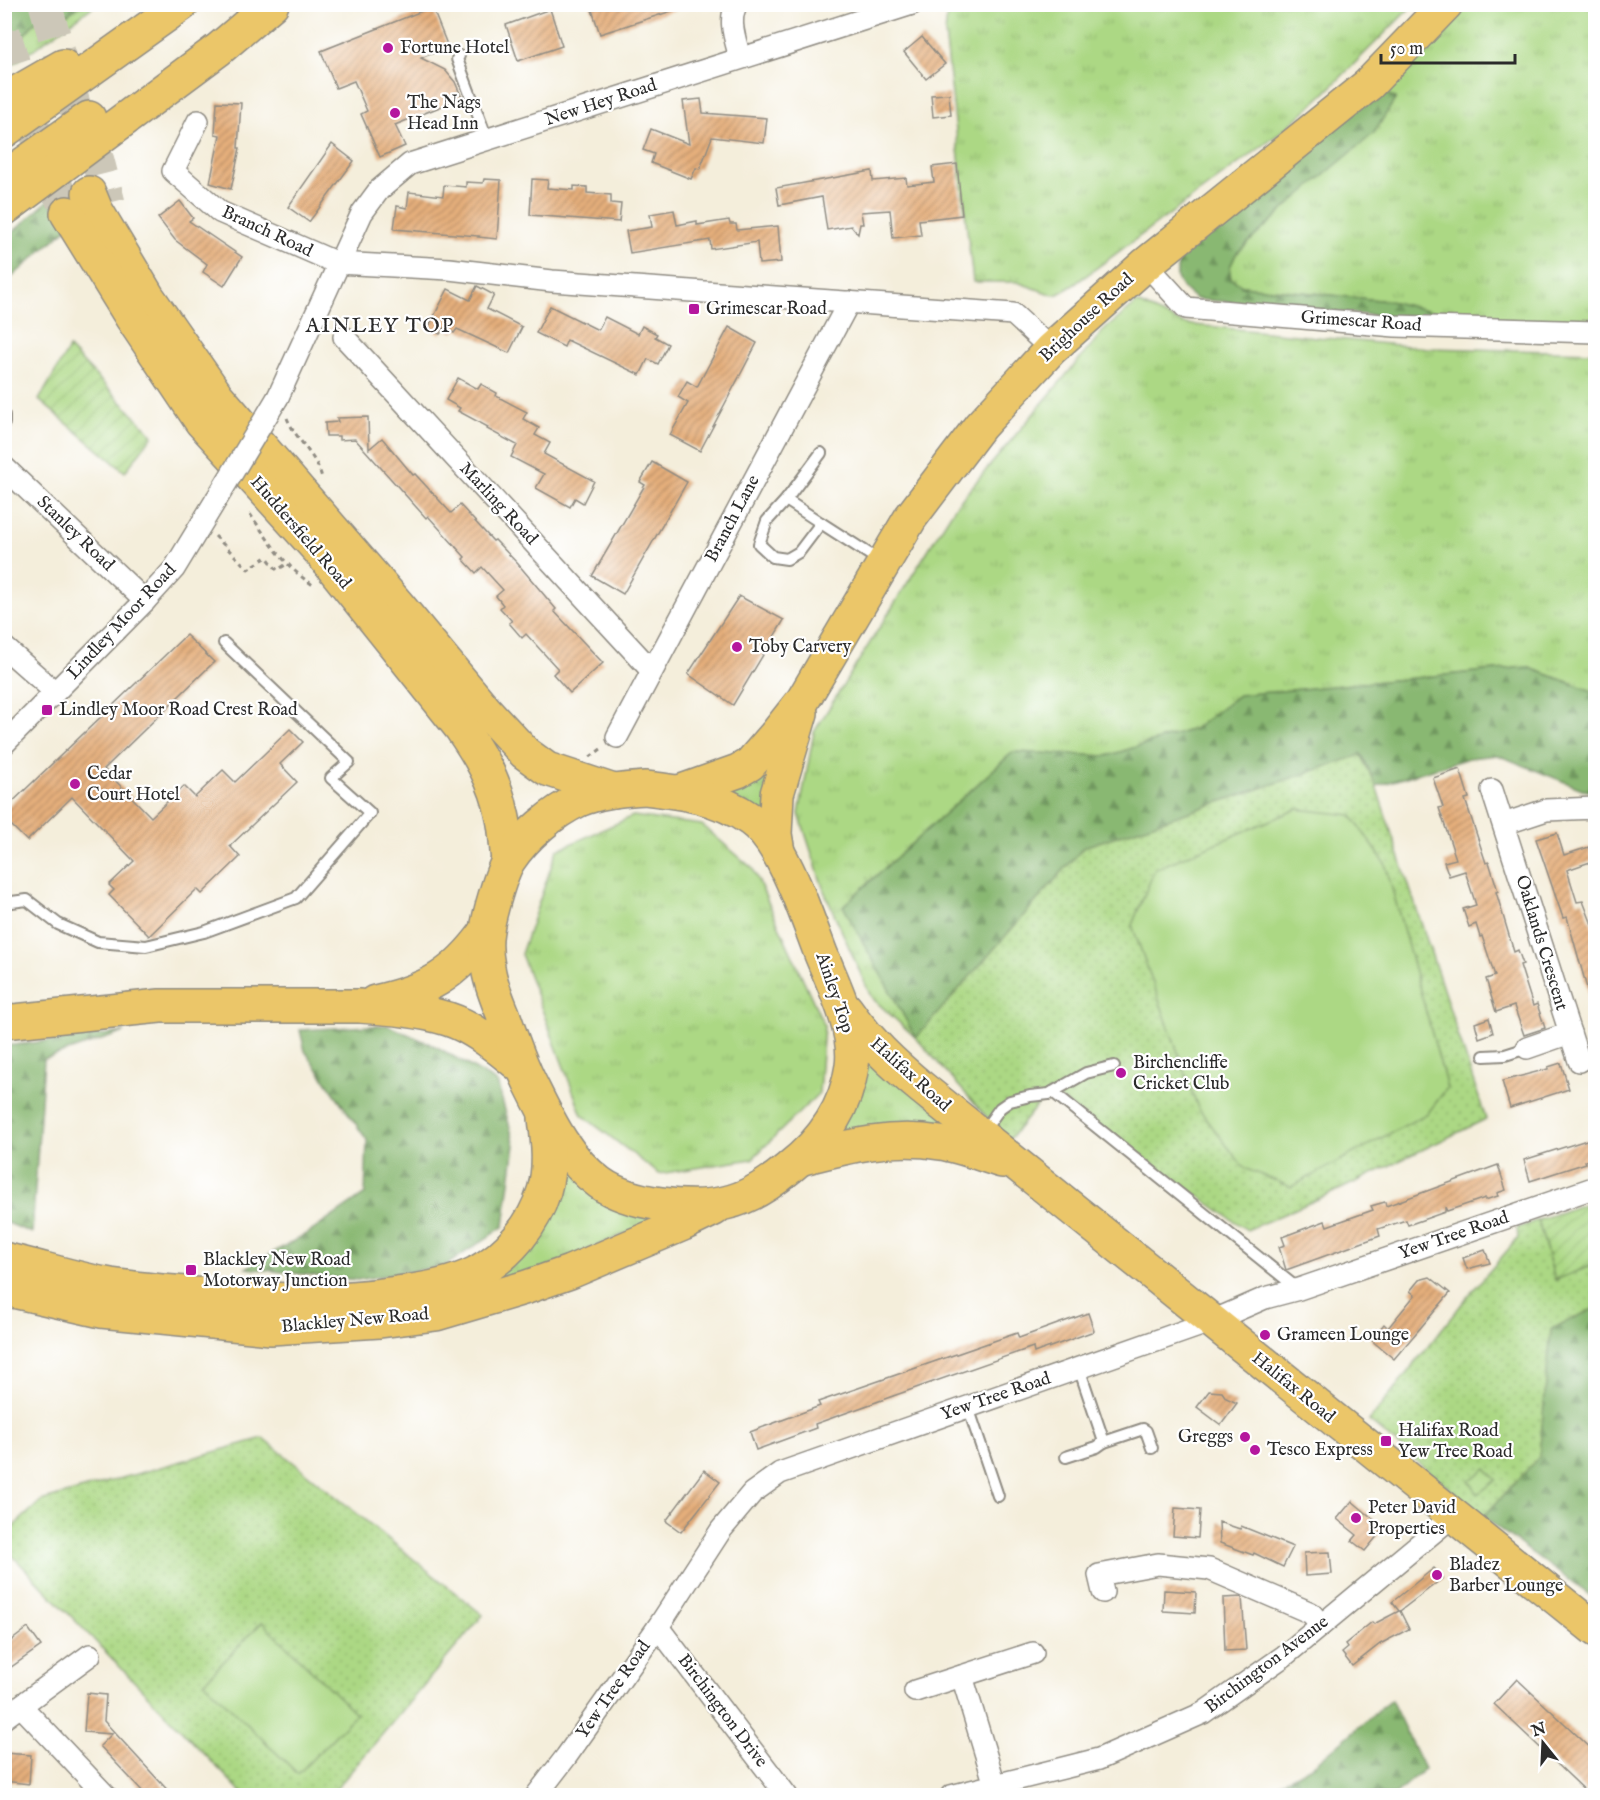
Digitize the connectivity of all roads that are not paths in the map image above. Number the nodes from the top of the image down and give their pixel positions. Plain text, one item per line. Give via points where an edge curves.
1 (169, 4) edge
2 (182, 4) edge
3 (250, 4) edge
4 (272, 4) edge
5 (737, 4) edge
6 (912, 4) edge
7 (1446, 4) edge
8 (459, 56) dead end
9 (740, 58) junction
10 (4, 100) edge
11 (198, 121) dead end
12 (4, 131) edge
13 (487, 139) junction
14 (4, 178) edge
15 (4, 209) edge
16 (337, 263) junction
17 (1146, 264) junction
18 (849, 302) junction
19 (1596, 332) edge
20 (344, 337) dead end
21 (1051, 349) junction
22 (4, 415) edge
23 (4, 423) edge
24 (821, 453) dead end
25 (4, 467) edge
26 (786, 500) junction
27 (821, 523) junction
28 (883, 562) junction
29 (145, 601) junction
30 (224, 643) dead end
31 (4, 647) edge
32 (652, 671) junction
33 (55, 692) junction
34 (803, 700) junction
35 (617, 737) road end
36 (4, 744) edge
37 (614, 790) junction
38 (1492, 790) dead end
39 (679, 792) junction
40 (1596, 808) edge
41 (1504, 824) junction
42 (778, 852) junction
43 (508, 861) junction
44 (4, 903) edge
45 (486, 932) junction
46 (838, 997) junction
47 (359, 1006) junction
48 (5, 1020) edge
49 (1570, 1033) junction
50 (1527, 1048) joint
51 (1484, 1056) dead end
52 (1579, 1061) dead end
53 (1114, 1066) dead end
54 (523, 1068) junction
55 (1053, 1092) junction
56 (544, 1111) junction
57 (981, 1135) junction
58 (803, 1158) junction
59 (1021, 1167) junction
60 (1596, 1187) edge
61 (723, 1204) junction
62 (4, 1259) edge
63 (4, 1288) edge
64 (1299, 1289) junction
65 (1210, 1322) junction
66 (1079, 1368) junction
67 (968, 1407) junction
68 (1104, 1442) junction
69 (1152, 1448) dead end
70 (1066, 1457) dead end
71 (998, 1496) dead end
72 (1453, 1516) junction
73 (1103, 1592) dead end
74 (1321, 1625) junction
75 (658, 1627) junction
76 (1596, 1630) edge
77 (1033, 1653) dead end
78 (90, 1655) dead end
79 (962, 1676) junction
80 (915, 1691) dead end
81 (13, 1712) edge
82 (995, 1785) junction
83 (106, 1796) edge
84 (536, 1796) edge
85 (787, 1796) edge
86 (951, 1796) edge

1 - 10 main road
2 - 12 main road
3 - 14 main road
4 - 15 main road via 219,49
5 - 9 street via 733,25
6 - 9 street, New Hey Road
7 - 17 main road, Brighouse Road via 1368,85
8 - 13 lane
9 - 13 street, New Hey Road
11 - 16 street, Branch Road via 174,171 220,212
13 - 16 street, New Hey Road via 411,164 389,181 362,213
16 - 18 street
16 - 29 street, Lindley Moor Road, bridge via 278,397 174,569
17 - 19 street, Grimescar Road via 1186,308 1395,326
17 - 21 main road, Brighouse Road
18 - 21 street via 1013,314
18 - 32 street, Branch Lane
20 - 32 street, Marling Road
21 - 28 main road, Brighouse Road via 974,434 911,517
22 - 23 lane
24 - 26 lane
25 - 29 street, Stanley Road
26 - 27 lane
26 - 27 lane via 767,521 759,544 773,557 787,560 800,552
27 - 28 lane
28 - 34 main road, Brighouse Road
29 - 33 street, Lindley Moor Road
30 - 44 lane via 349,762 331,778 370,813 296,898 204,932 146,946 98,942 58,924 27,900
31 - 33 street
32 - 35 street, Branch Lane
33 - 36 street, Lindley Moor Road
34 - 39 main road via 750,764
34 - 42 main road via 777,794
37 - 39 main road, Ainley Top
37 - 43 main road, Ainley Top via 577,801 553,815
37 - 43 main road, Huddersfield Road via 547,769 525,753 486,711 217,396 88,203 132,318 201,421 318,549 479,754 502,813
38 - 41 street, Oaklands Crescent
39 - 42 main road, Ainley Top via 720,802 751,820
40 - 41 street via 1546,810
41 - 49 street, Oaklands Crescent
42 - 46 main road, Ainley Top via 800,897
43 - 45 main road, Ainley Top
45 - 47 main road via 461,962 425,987
45 - 54 main road, Ainley Top via 488,969
46 - 57 main road, Halifax Road via 861,1031 885,1056
46 - 58 main road, Ainley Top via 849,1028 853,1064 836,1116
47 - 48 main road via 160,1006
47 - 54 main road via 448,1019 487,1040
49 - 50 street
49 - 52 street, Oaklands Crescent
50 - 51 lane
53 - 55 lane via 1086,1073
54 - 56 main road, Ainley Top
55 - 57 lane via 1010,1101 1000,1108
55 - 64 lane
56 - 61 main road, Ainley Top via 579,1165 602,1184 637,1201
56 - 62 main road, Blackley New Road via 549,1158 537,1209 505,1252 460,1280 416,1291 347,1299 234,1299 110,1285
57 - 59 main road, Halifax Road
58 - 59 main road, Halifax Road via 862,1143 912,1139 942,1143
58 - 61 main road, Ainley Top via 769,1184
59 - 65 main road, Halifax Road
60 - 64 street, Yew Tree Road
61 - 63 main road, Blackley New Road via 527,1287 436,1314 380,1321 271,1328 100,1311
64 - 65 street, Yew Tree Road via 1265,1298
65 - 66 street, Yew Tree Road
65 - 72 main road, Halifax Road
66 - 67 street, Yew Tree Road
66 - 68 lane
67 - 71 lane
67 - 75 street, Yew Tree Road via 780,1473 752,1493 721,1530
68 - 69 lane via 1143,1429
68 - 70 lane
72 - 74 street, Birchington Avenue
72 - 76 main road, Halifax Road
73 - 74 street via 1099,1575 1158,1564 1209,1569 1311,1613
74 - 82 street, Birchington Avenue via 1203,1713 1099,1759
75 - 84 street, Yew Tree Road
75 - 85 street, Birchington Drive
77 - 79 street
78 - 81 street
79 - 80 street
79 - 82 street
81 - 83 street
82 - 86 street, Birchington Avenue

